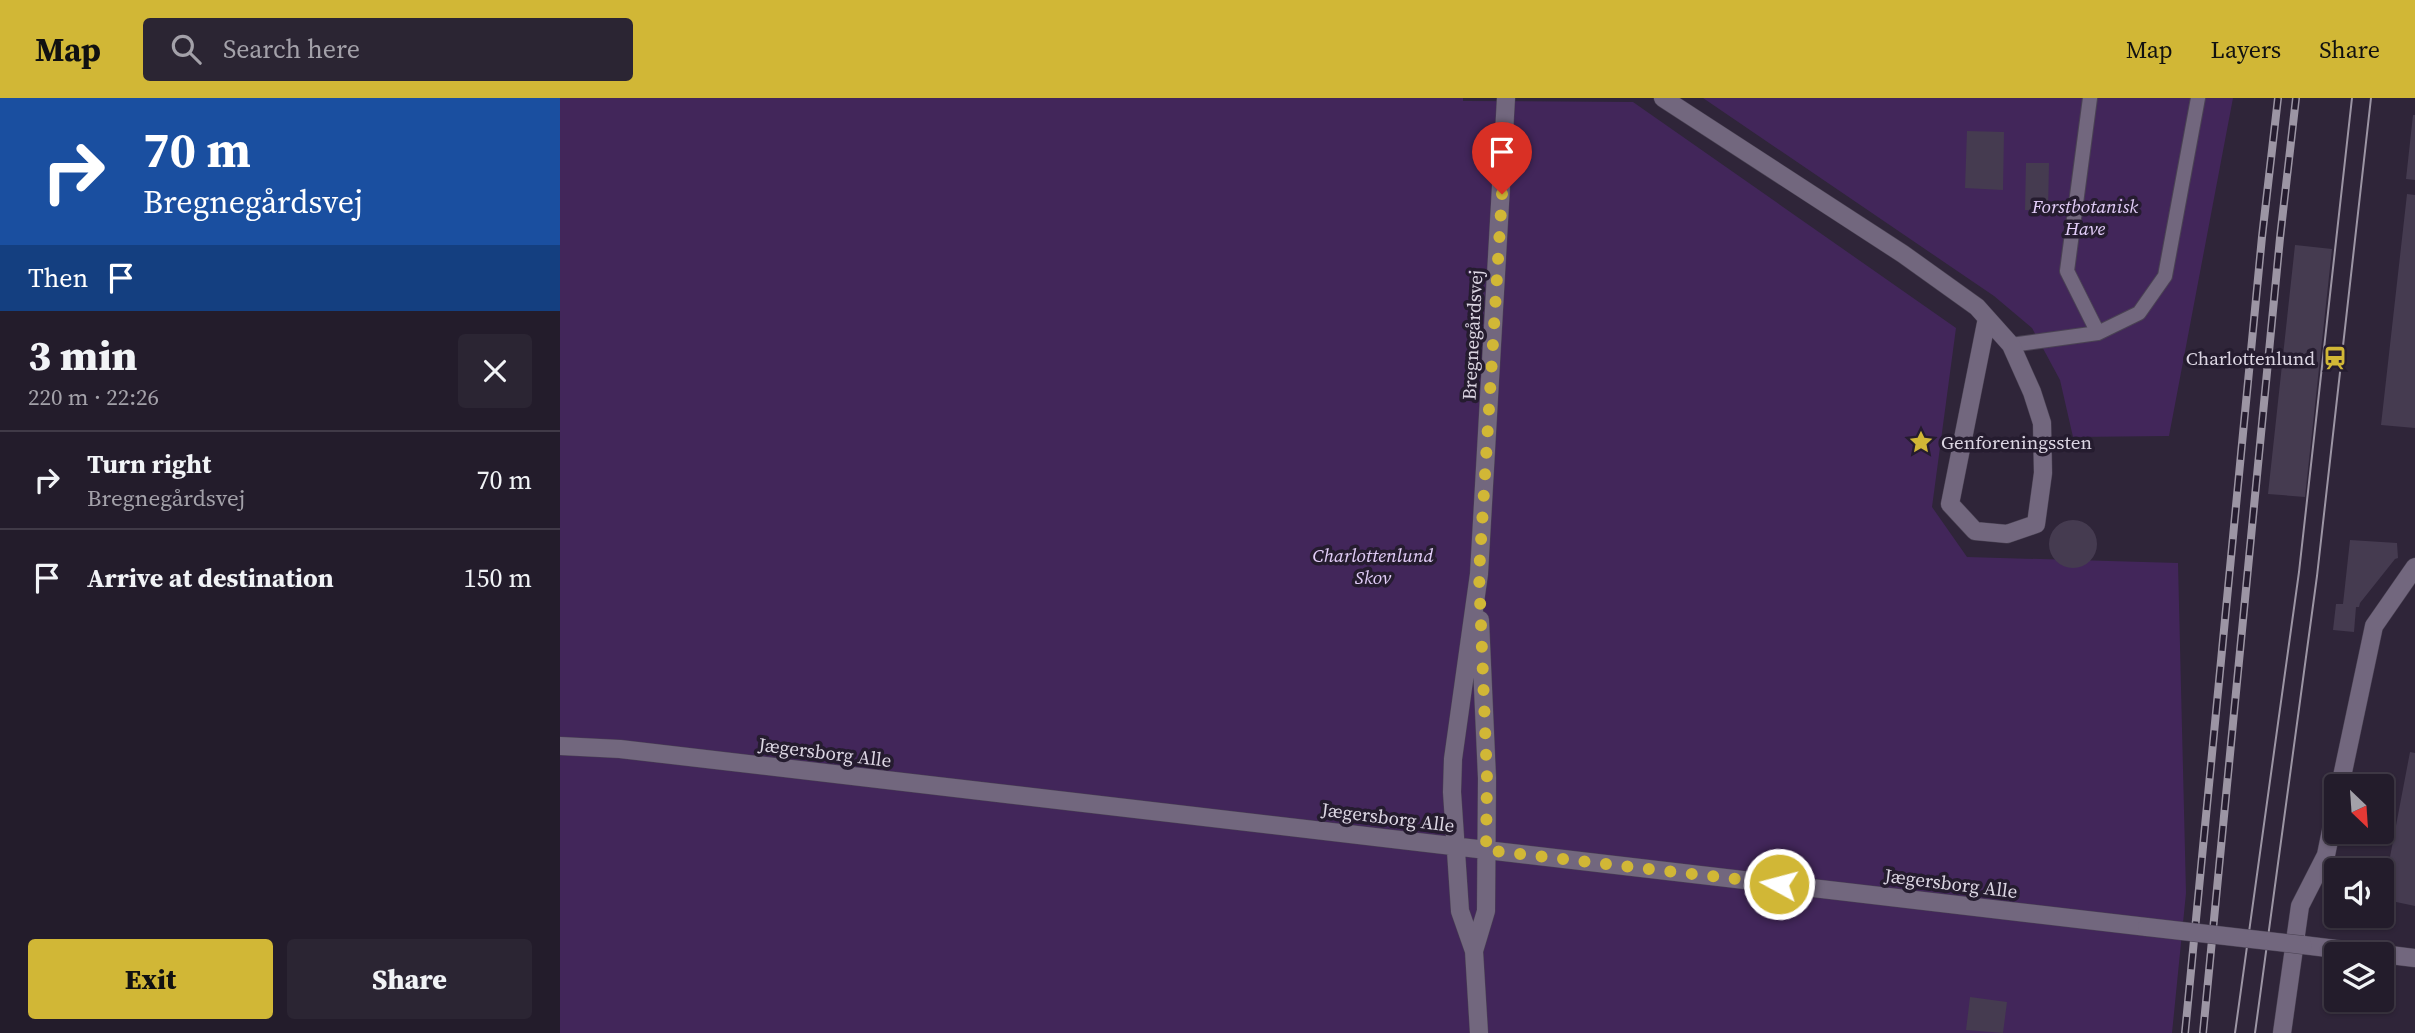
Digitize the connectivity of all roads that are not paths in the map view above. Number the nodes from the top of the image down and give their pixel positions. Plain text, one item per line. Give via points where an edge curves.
1 (1506, 98) edge
2 (1663, 98) edge
3 (2090, 98) edge
4 (2198, 98) edge
5 (1987, 318) junction
6 (2098, 333) junction
7 (2011, 345) junction
8 (2415, 567) edge
9 (1479, 574) junction
10 (560, 746) edge
11 (2343, 774) edge
12 (2328, 844) edge
13 (1455, 846) junction
14 (1486, 850) junction
15 (2324, 947) edge
16 (1474, 951) junction
17 (2394, 956) edge
18 (2415, 958) edge
19 (1479, 1033) edge
20 (2282, 1033) edge

1 - 9 street, Bregnegårdsvej
2 - 5 street via 1903,254
3 - 6 lane via 2067,271
4 - 6 lane via 2165,276 2139,313
5 - 7 street
5 - 7 street via 1950,504 1975,531 2007,534 2036,524 2043,472 2042,423
6 - 7 lane
8 - 11 street via 2374,626
9 - 13 street, Bregnegårdsvej via 1453,759
9 - 14 street, Bregnegårdsvej
10 - 13 street, Jægersborg Alle via 620,749
12 - 20 street via 2300,906
13 - 14 street, Jægersborg Alle
13 - 16 street, Bregnegårdsvej via 1460,911
14 - 15 street, Jægersborg Alle, bridge
14 - 16 street, Bregnegårdsvej via 1486,911
16 - 19 street
17 - 18 street, Jægersborg Alle

